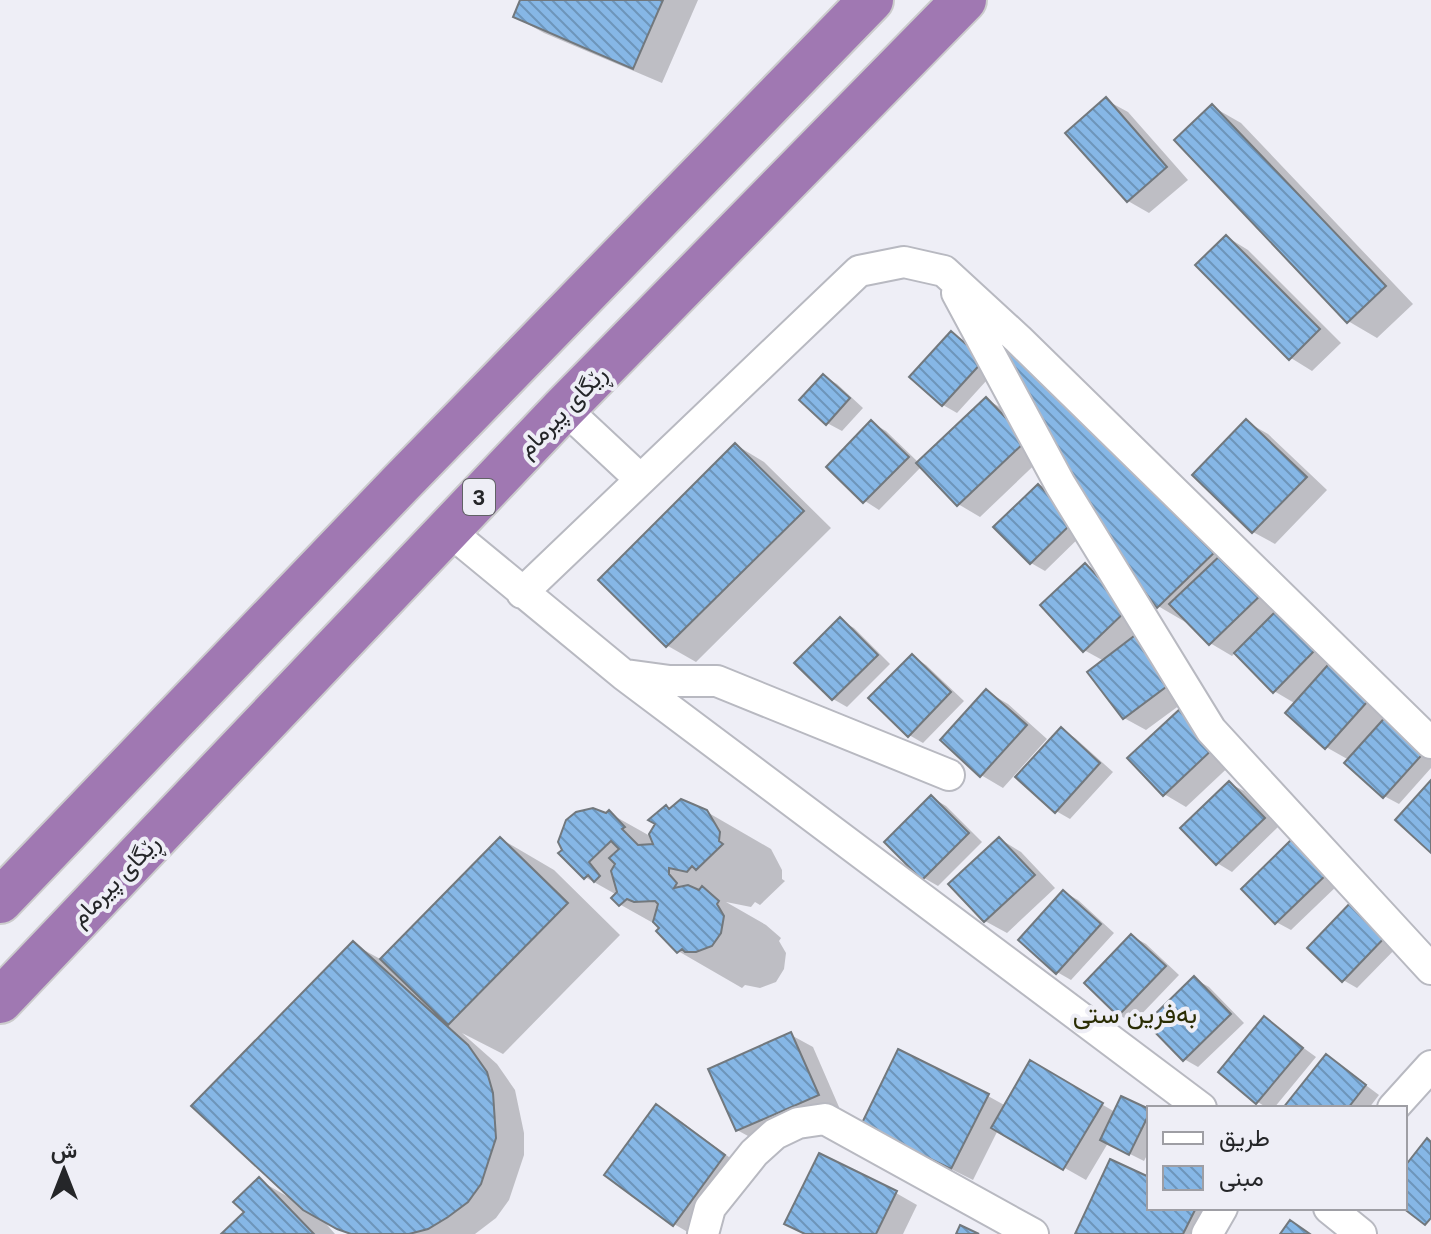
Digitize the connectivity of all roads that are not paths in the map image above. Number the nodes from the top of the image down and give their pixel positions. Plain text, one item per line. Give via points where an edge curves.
1 (871, 0) edge
2 (964, 0) edge
3 (944, 271) junction
4 (564, 408) junction
5 (640, 479) junction
6 (448, 530) junction
7 (522, 593) junction
8 (624, 675) junction
9 (1431, 743) edge
10 (949, 775) dead end
11 (0, 901) edge
12 (1431, 969) edge
13 (0, 1001) edge
14 (1431, 1066) edge
15 (1198, 1106) edge
16 (1395, 1106) edge
17 (1221, 1210) edge
18 (1331, 1210) edge
19 (703, 1234) edge
20 (1033, 1234) edge
21 (1207, 1234) edge
22 (1361, 1234) edge

1 - 11 highway
2 - 4 highway, ڕێگای پیرمام / 3
3 - 5 street via 904,262 859,271
3 - 9 street
3 - 12 street via 1060,484 1211,730
4 - 5 street
4 - 6 highway, ڕێگای پیرمام / 3
5 - 7 street
6 - 7 street
6 - 13 highway, ڕێگای پیرمام / 3
7 - 8 street
8 - 10 street via 717,681
8 - 15 street
14 - 16 street
17 - 21 street
18 - 22 street
19 - 20 street via 710,1208 754,1153 775,1134 825,1119

